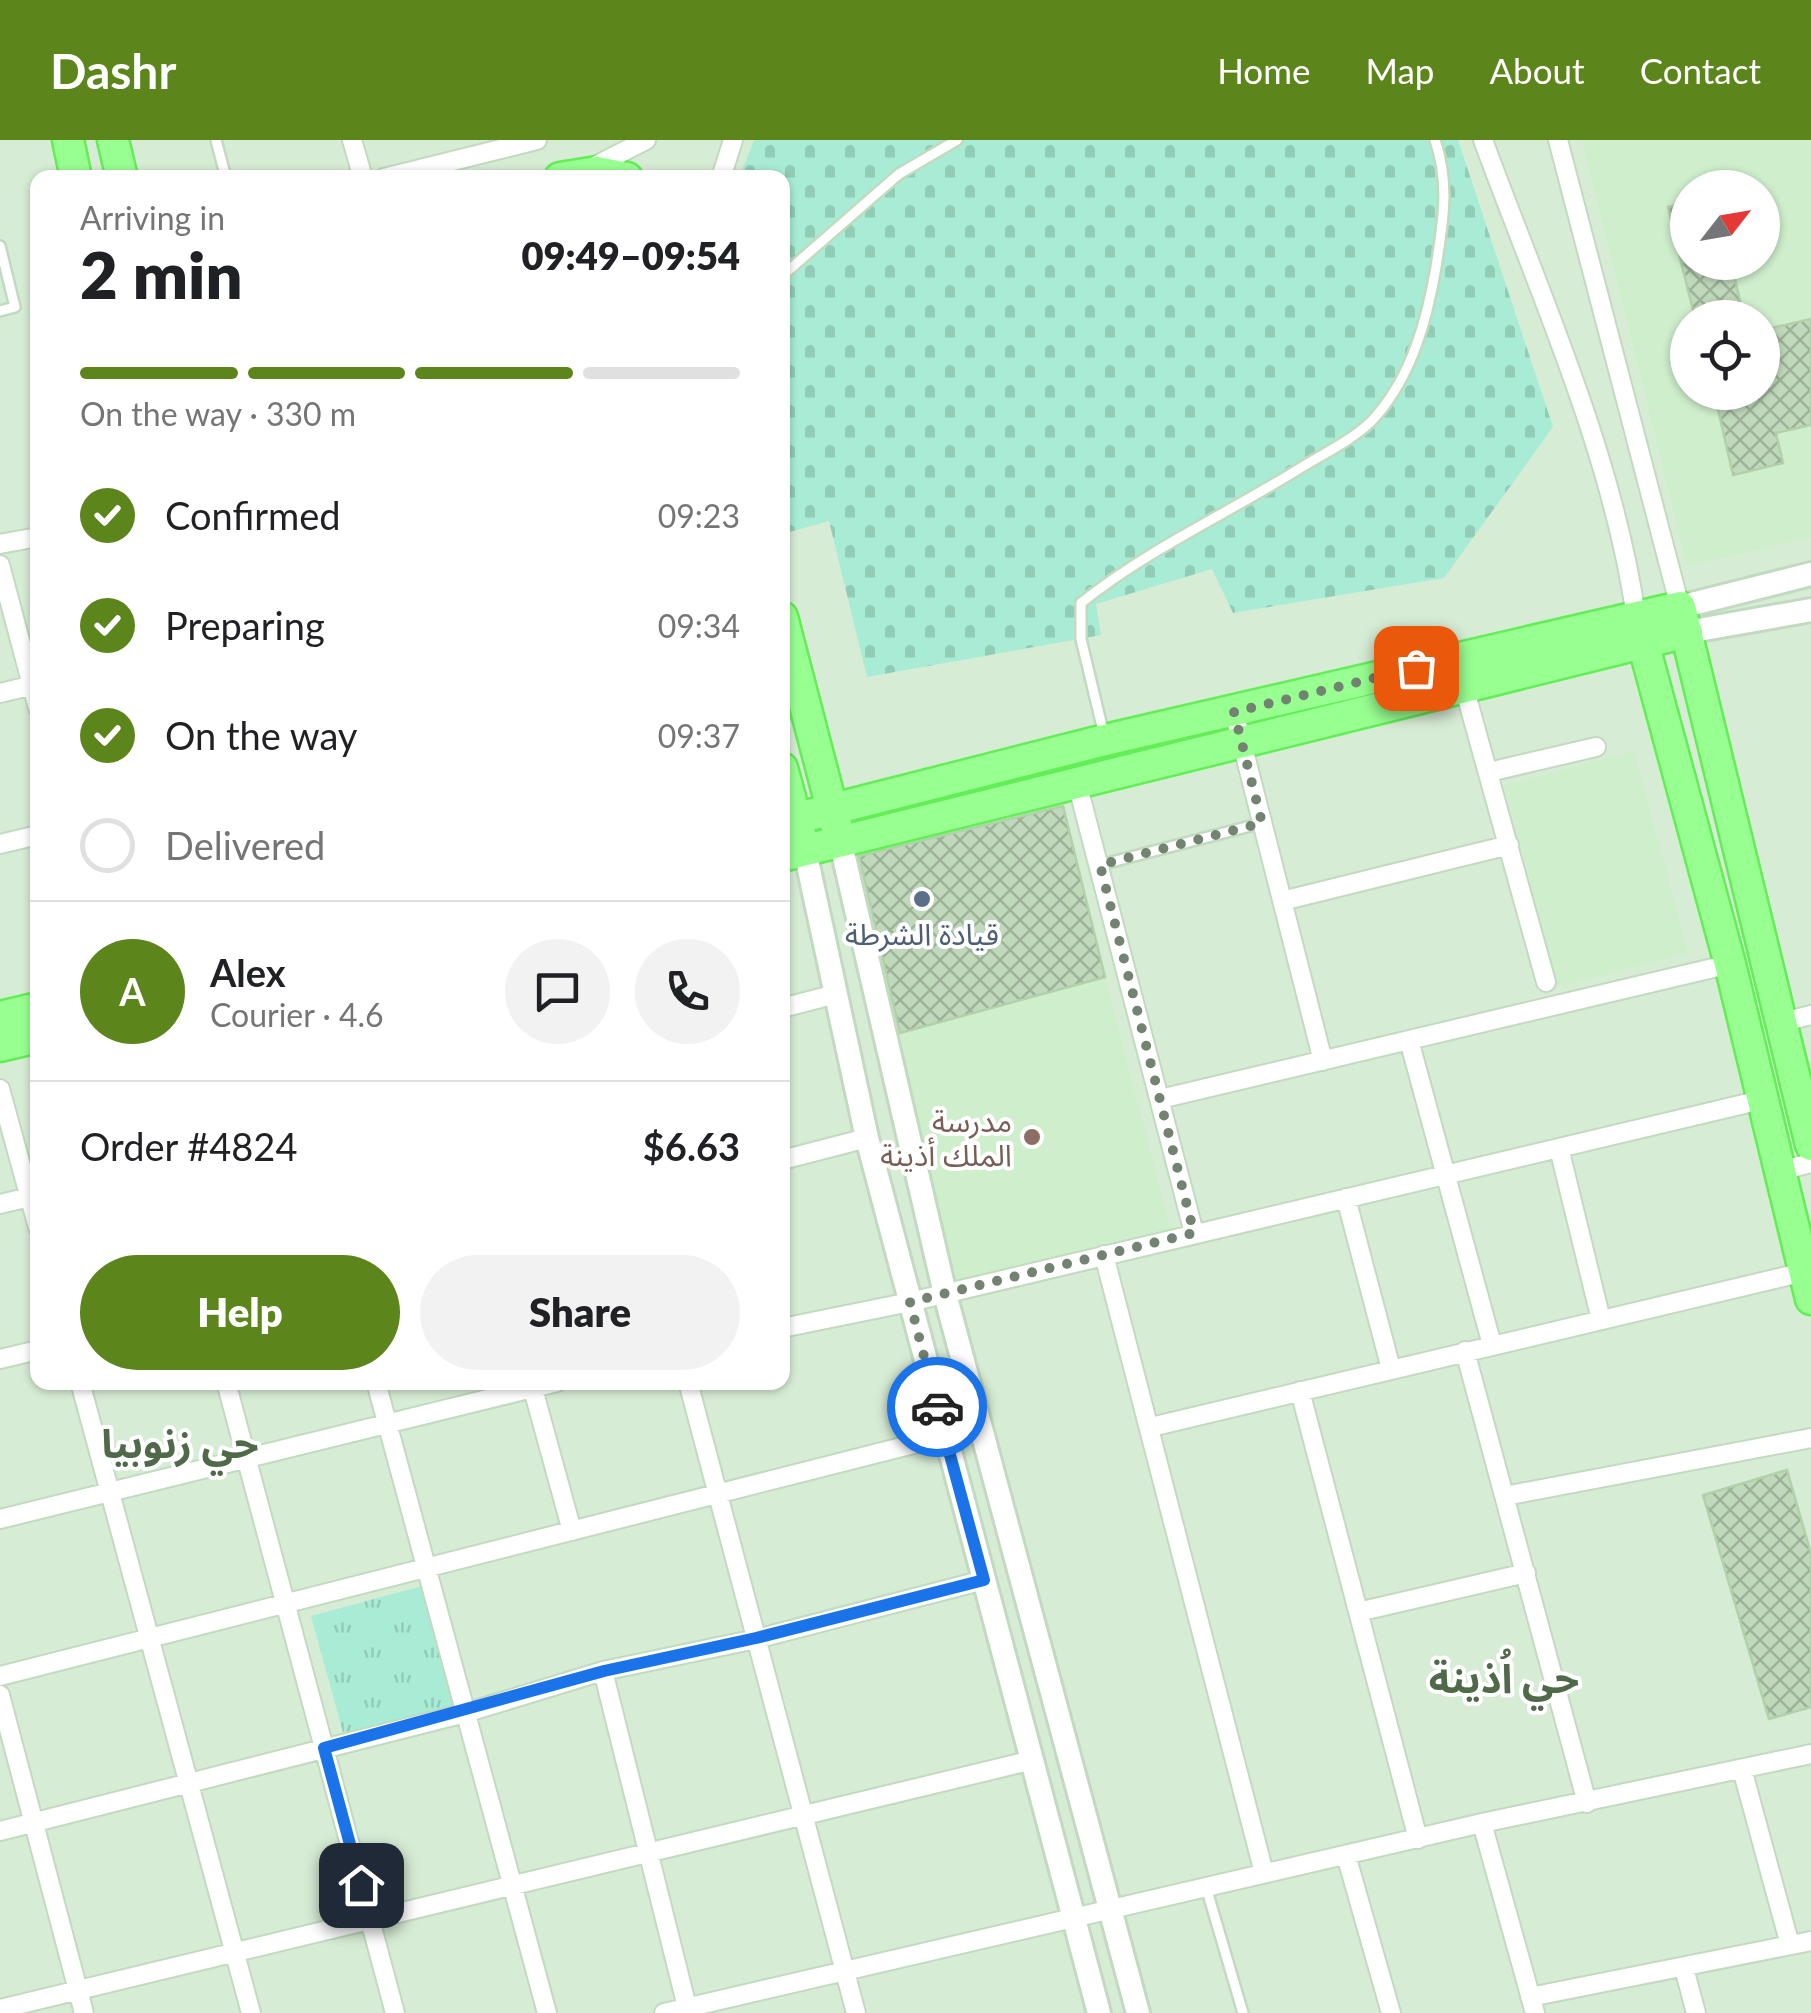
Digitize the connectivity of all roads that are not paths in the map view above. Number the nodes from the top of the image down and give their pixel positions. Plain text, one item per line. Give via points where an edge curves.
1 (68, 140) edge
2 (113, 140) edge
3 (216, 140) edge
4 (352, 140) edge
5 (537, 140) edge
6 (646, 140) edge
7 (733, 140) edge
8 (957, 140) edge
9 (1435, 140) edge
10 (1483, 140) edge
11 (1558, 140) edge
12 (509, 143) edge
13 (74, 170) edge
14 (120, 170) edge
15 (224, 170) edge
16 (361, 170) edge
17 (413, 170) edge
18 (582, 170) edge
19 (724, 170) edge
20 (0, 246) edge
21 (790, 269) edge
22 (0, 312) edge
23 (30, 538) edge
24 (0, 544) edge
25 (0, 565) edge
26 (1811, 574) edge
27 (1811, 610) edge
28 (1683, 620) junction
29 (1639, 630) junction
30 (790, 648) edge
31 (30, 671) edge
32 (30, 686) edge
33 (1464, 687) junction
34 (0, 693) edge
35 (1234, 712) junction
36 (1105, 740) junction
37 (1240, 743) junction
38 (1596, 747) dead end
39 (1489, 772) junction
40 (1077, 783) junction
41 (831, 808) junction
42 (790, 821) edge
43 (1262, 823) junction
44 (790, 828) edge
45 (30, 837) edge
46 (840, 840) junction
47 (0, 844) edge
48 (1509, 845) junction
49 (794, 854) edge
50 (1100, 865) junction
51 (1282, 901) junction
52 (1730, 964) junction
53 (1546, 982) dead end
54 (836, 994) junction
55 (790, 1006) edge
56 (30, 1010) edge
57 (0, 1018) edge
58 (1797, 1018) edge
59 (30, 1039) edge
60 (1409, 1040) junction
61 (0, 1046) edge
62 (1323, 1061) junction
63 (0, 1089) edge
64 (1160, 1100) junction
65 (1761, 1100) junction
66 (867, 1138) junction
67 (1811, 1145) edge
68 (1559, 1148) junction
69 (790, 1158) edge
70 (1811, 1163) edge
71 (1780, 1171) junction
72 (1445, 1174) junction
73 (30, 1183) edge
74 (30, 1197) edge
75 (1346, 1198) junction
76 (0, 1204) edge
77 (1194, 1233) junction
78 (1104, 1255) junction
79 (1808, 1285) edge
80 (946, 1294) junction
81 (910, 1302) junction
82 (1602, 1320) junction
83 (790, 1326) edge
84 (1492, 1346) junction
85 (30, 1352) edge
86 (1465, 1352) junction
87 (0, 1360) edge
88 (1391, 1369) junction
89 (82, 1390) edge
90 (228, 1390) edge
91 (378, 1390) edge
92 (529, 1390) edge
93 (533, 1390) edge
94 (690, 1390) edge
95 (1300, 1391) junction
96 (387, 1422) junction
97 (1151, 1426) junction
98 (945, 1436) junction
99 (1811, 1438) edge
100 (246, 1457) junction
101 (110, 1492) junction
102 (717, 1493) junction
103 (1504, 1496) junction
104 (0, 1519) edge
105 (572, 1531) junction
106 (426, 1567) junction
107 (1526, 1573) junction
108 (984, 1580) junction
109 (285, 1603) junction
110 (1358, 1612) junction
111 (150, 1638) junction
112 (756, 1638) junction
113 (604, 1671) junction
114 (0, 1676) edge
115 (0, 1694) edge
116 (465, 1712) junction
117 (324, 1748) junction
118 (1066, 1753) junction
119 (1811, 1754) edge
120 (1033, 1760) junction
121 (1742, 1769) junction
122 (189, 1782) junction
123 (1587, 1802) junction
124 (803, 1814) junction
125 (34, 1822) junction
126 (1482, 1823) junction
127 (0, 1830) edge
128 (1418, 1839) junction
129 (648, 1852) junction
130 (1346, 1855) junction
131 (1264, 1872) junction
132 (512, 1885) junction
133 (1206, 1887) junction
134 (1109, 1907) junction
135 (1073, 1916) junction
136 (370, 1919) junction
137 (1811, 1941) edge
138 (1790, 1945) junction
139 (235, 1952) junction
140 (1684, 1968) junction
141 (844, 1970) junction
142 (78, 1990) junction
143 (1532, 2005) edge
144 (687, 2008) junction
145 (0, 2009) edge
146 (84, 2013) edge
147 (251, 2013) edge
148 (395, 2013) edge
149 (546, 2013) edge
150 (664, 2013) edge
151 (856, 2013) edge
152 (1100, 2013) edge
153 (1138, 2013) edge
154 (1243, 2013) edge
155 (1391, 2013) edge
156 (1696, 2013) edge

1 - 13 main road
2 - 14 main road
3 - 15 lane
4 - 16 street
5 - 12 street
6 - 18 street
7 - 19 street
8 - 21 lane via 899,174
9 - 36 lane via 1446,170 1432,286 1414,356 1376,417 1223,517 1122,570 1081,604 1081,639
10 - 29 street via 1601,470
11 - 28 street
12 - 17 street
20 - 22 lane via 15,307
23 - 24 street
25 - 31 street
26 - 28 street
27 - 28 street
28 - 29 main road
28 - 58 main road
29 - 33 main road
29 - 35 main road
29 - 52 main road
30 - 41 main road
32 - 34 street
33 - 37 main road
33 - 39 street
35 - 36 main road
35 - 37 street
36 - 41 main road
37 - 40 main road
37 - 43 street
38 - 39 street
39 - 48 street
40 - 46 main road
40 - 50 street
41 - 42 main road
41 - 46 main road
43 - 50 lane
43 - 51 street
44 - 49 main road
45 - 47 street
46 - 49 main road
46 - 80 street
48 - 51 street
48 - 53 street
49 - 54 street
50 - 64 street
51 - 62 street
52 - 60 street
52 - 65 main road
54 - 55 street
54 - 66 street
56 - 57 main road
58 - 67 main road
59 - 61 main road
60 - 62 street
60 - 72 street
62 - 64 street
63 - 73 street
64 - 77 street
65 - 68 street
65 - 71 main road
66 - 69 street
66 - 81 street
68 - 72 street
68 - 82 street
70 - 71 street
71 - 79 main road
72 - 75 street
72 - 84 street
74 - 76 street
75 - 77 street
75 - 88 street
77 - 78 street
78 - 80 street
78 - 97 street
79 - 82 street
80 - 81 street
80 - 118 street
81 - 83 street
81 - 98 street
82 - 84 street
84 - 86 street
85 - 87 street
86 - 88 street
86 - 103 street
88 - 95 street
89 - 101 street
90 - 100 street
91 - 96 street
92 - 96 street
93 - 105 street
94 - 102 street
95 - 97 street
95 - 110 street
96 - 100 street
96 - 106 street
97 - 131 street
98 - 102 street
98 - 108 street
99 - 103 street
100 - 101 street
100 - 109 street
101 - 104 street
101 - 111 street
102 - 105 street
102 - 112 street
103 - 107 street
105 - 106 street
106 - 109 street
106 - 116 street
107 - 110 street
107 - 123 street
108 - 112 street
108 - 120 street
109 - 111 street
109 - 117 street
110 - 128 street
111 - 114 street
111 - 122 street
112 - 113 street
112 - 124 street
113 - 116 street
113 - 129 street
115 - 125 street
116 - 117 street
116 - 132 street
117 - 122 street
117 - 136 street
118 - 120 street
118 - 134 street
119 - 121 street
120 - 124 street
120 - 135 street
121 - 123 street
121 - 138 street
122 - 125 street
122 - 139 street
123 - 126 street
124 - 129 street
124 - 141 street
125 - 127 street
125 - 142 street
126 - 128 street
126 - 143 street
128 - 130 street
129 - 132 street
129 - 144 street
130 - 131 street
130 - 155 street
131 - 133 street
132 - 136 street
132 - 149 street
133 - 134 street
133 - 154 lane
134 - 135 street
134 - 153 street
135 - 141 street
135 - 152 street
136 - 139 street
136 - 148 street
137 - 138 street
138 - 140 street
139 - 142 street
139 - 147 street
140 - 143 street
140 - 156 street
141 - 144 street
141 - 151 street
142 - 145 street
142 - 146 street
144 - 150 street

